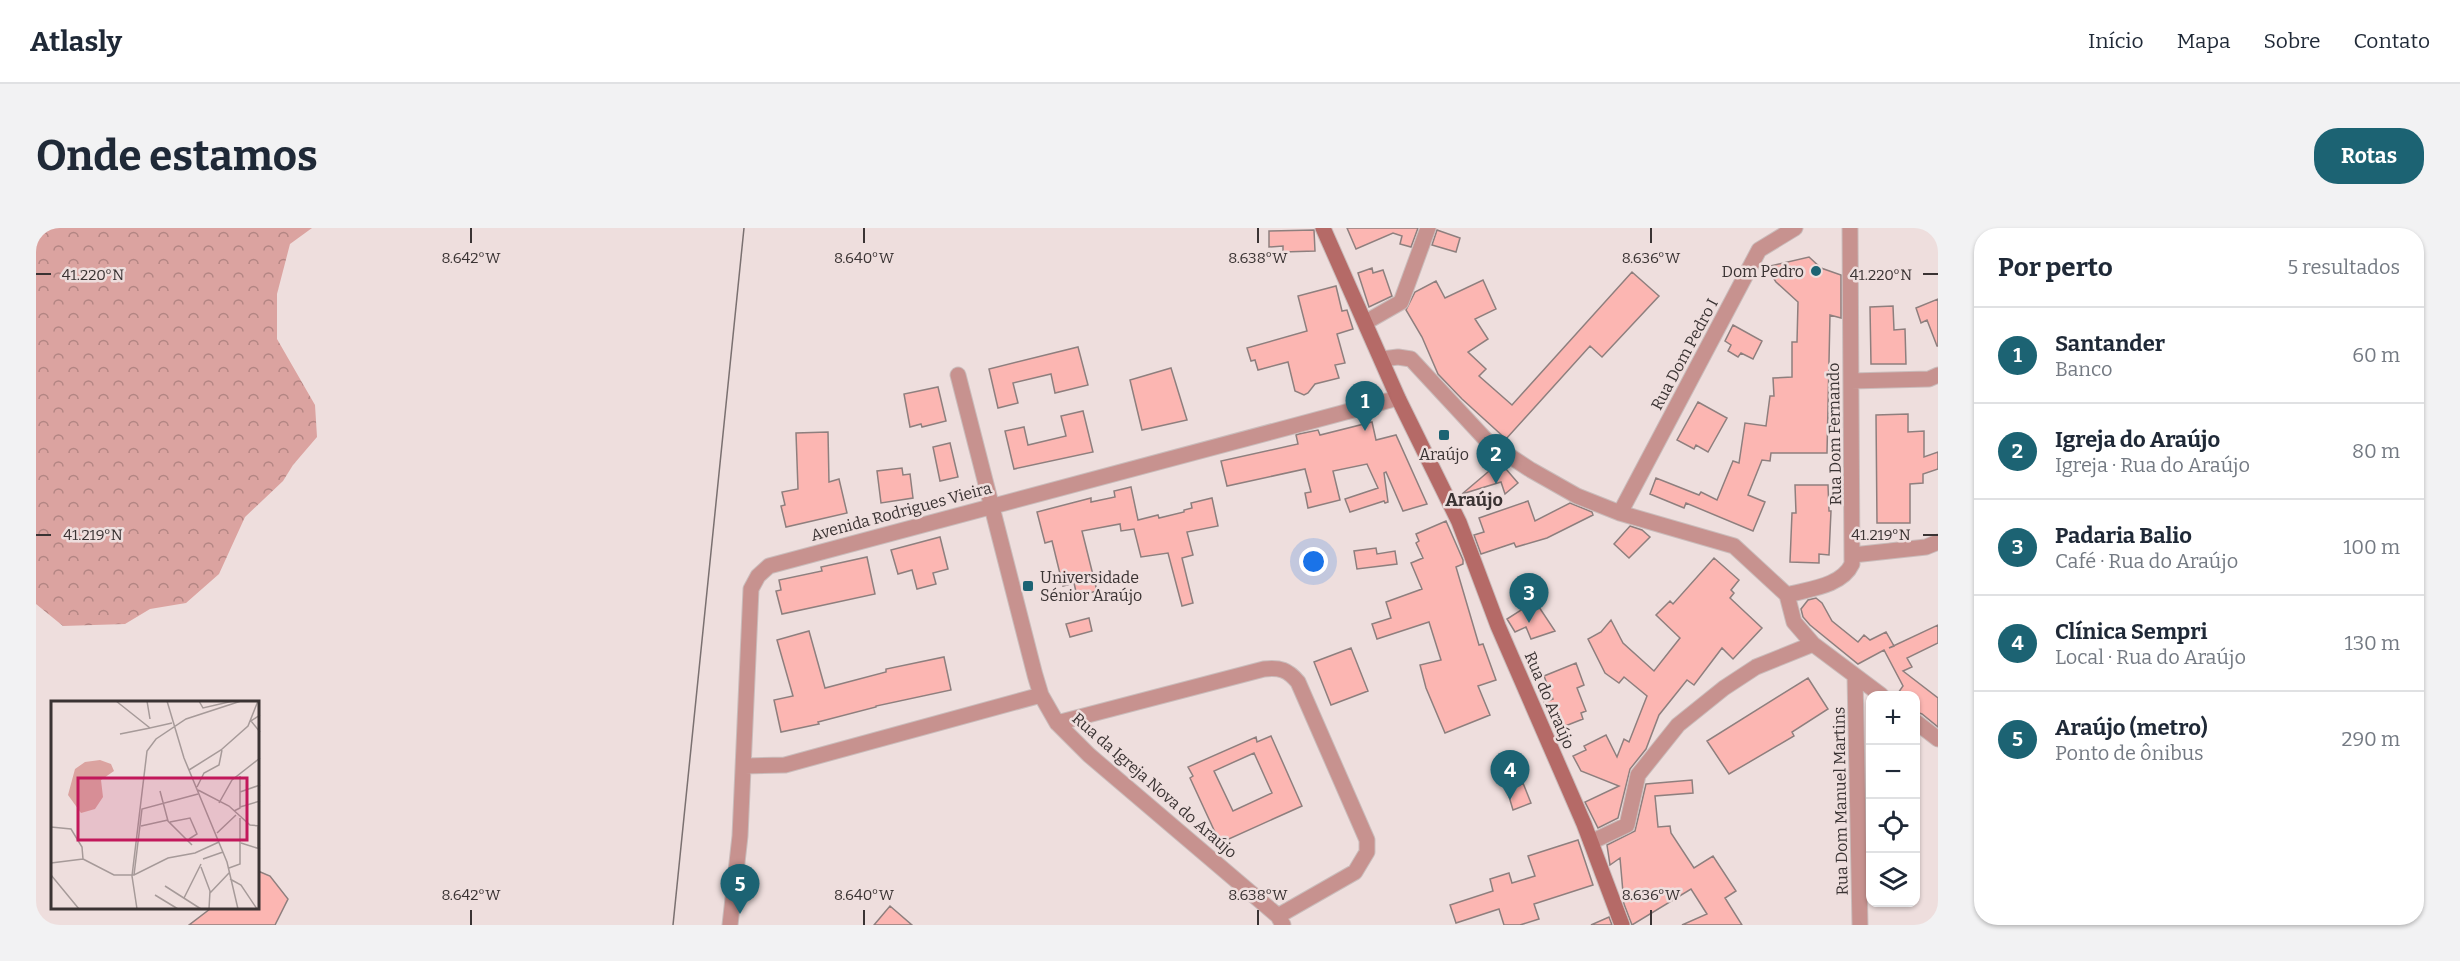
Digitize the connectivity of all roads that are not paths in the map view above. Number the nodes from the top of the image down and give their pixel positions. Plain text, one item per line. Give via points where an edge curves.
1 (1323, 228) edge
2 (1428, 228) edge
3 (1795, 228) edge
4 (1850, 228) edge
5 (1366, 322) junction
6 (1382, 359) junction
7 (958, 375) dead end
8 (1938, 375) edge
9 (1851, 381) junction
10 (1398, 398) junction
11 (993, 505) junction
12 (1620, 513) junction
13 (1938, 542) edge
14 (1853, 555) junction
15 (1787, 595) junction
16 (1813, 644) junction
17 (1855, 676) junction
18 (1874, 691) edge
19 (1041, 695) junction
20 (1057, 723) junction
21 (1920, 725) edge
22 (1938, 739) edge
23 (745, 766) junction
24 (1592, 842) junction
25 (1280, 920) edge
26 (730, 925) edge
27 (1622, 925) edge
28 (1860, 925) edge

1 - 5 main road, Rua do Araújo
2 - 5 street via 1401,302
3 - 12 street, Rua Dom Pedro I via 1759,250
4 - 9 street, Rua Dom Fernando
5 - 6 main road, Rua do Araújo
6 - 10 main road, Rua do Araújo
6 - 12 street via 1411,359 1488,442 1577,496
7 - 11 street, Rua da Igreja Nova do Araújo
8 - 9 street via 1929,379
9 - 14 street, Rua Dom Fernando
10 - 11 street, Avenida Rodrigues Vieira
10 - 24 main road, Rua do Araújo via 1459,522 1498,626
11 - 19 street, Rua da Igreja Nova do Araújo
11 - 23 street, Avenida Rodrigues Vieira via 769,566 758,576 751,589
12 - 15 street via 1734,546
13 - 14 street via 1926,547
14 - 15 street via 1847,574 1838,580
15 - 16 street via 1794,622
16 - 17 street
16 - 24 street via 1756,667 1678,725 1638,775 1627,825
17 - 18 street
17 - 28 street, Rua Dom Manuel Martins
19 - 20 street, Rua da Igreja Nova do Araújo
19 - 23 street via 784,765
20 - 25 street, Rua da Igreja Nova do Araújo
20 - 25 street via 1264,669 1278,668 1291,673 1367,840 1367,852 1355,872
21 - 22 street
23 - 26 street, Avenida Rodrigues Vieira
24 - 27 main road, Rua do Araújo

